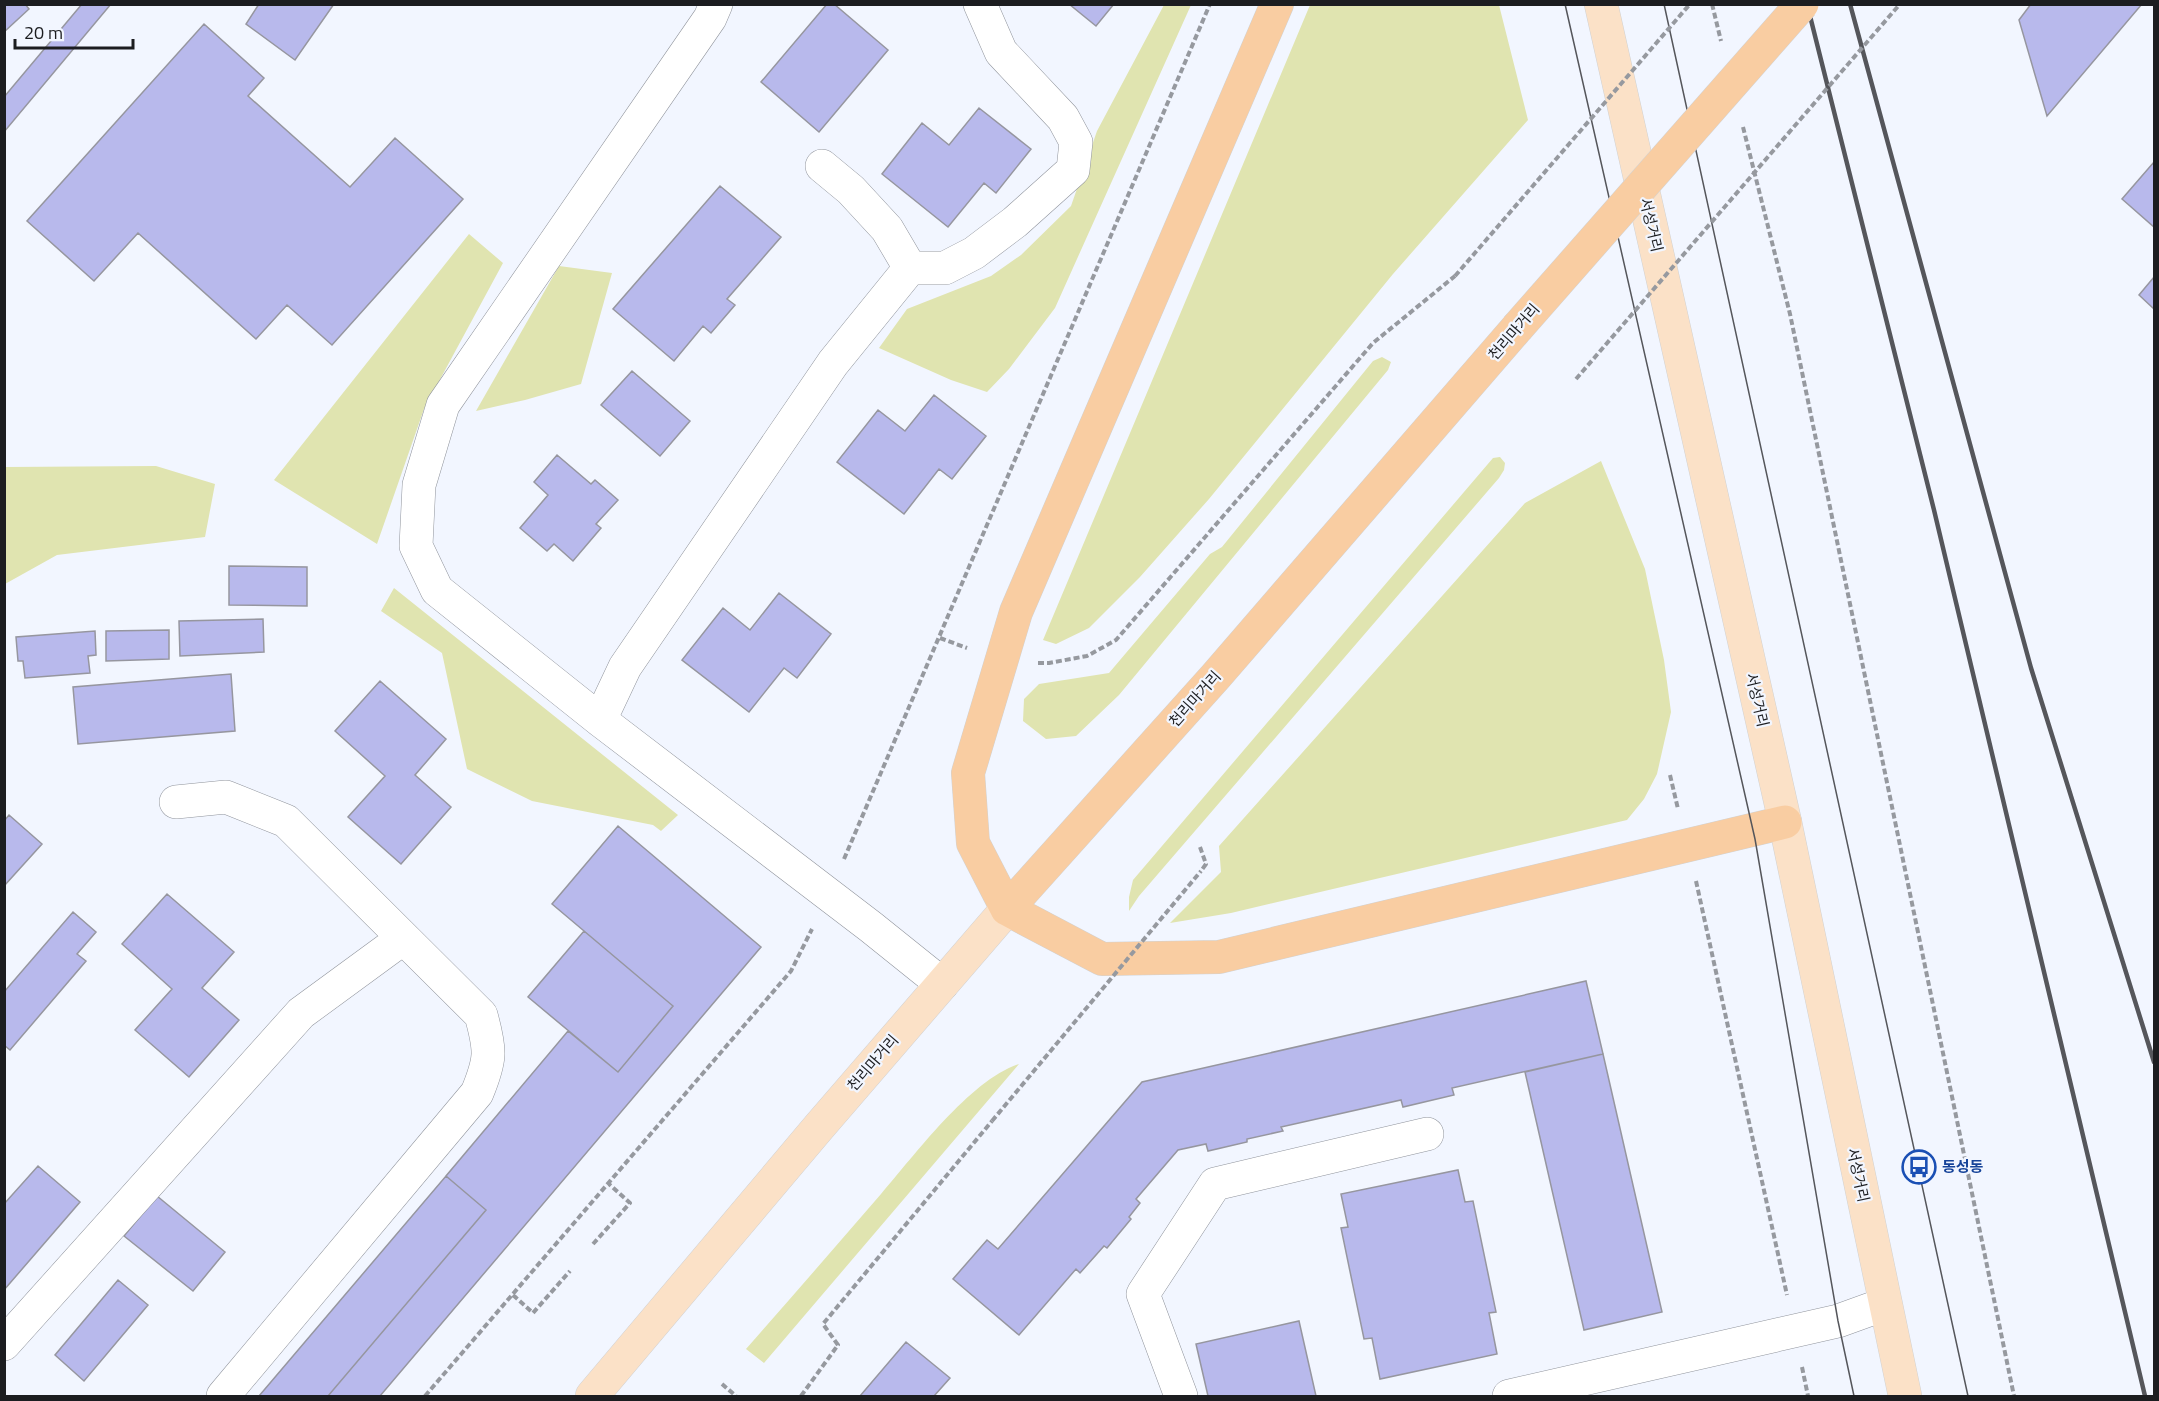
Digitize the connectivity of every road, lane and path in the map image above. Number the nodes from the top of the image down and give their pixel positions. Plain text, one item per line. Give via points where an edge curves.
1 (716, 4) edge
2 (980, 4) edge
3 (1210, 4) edge
4 (1278, 4) edge
5 (1601, 4) edge
6 (1690, 4) edge
7 (1712, 4) edge
8 (1802, 4) edge
9 (1900, 4) edge
10 (1723, 50) dead end
11 (1741, 119) dead end
12 (822, 166) dead end
13 (910, 268) junction
14 (1576, 379) dead end
15 (940, 638) junction
16 (1001, 662) junction
17 (600, 720) junction
18 (1670, 775) dead end
19 (176, 802) dead end
20 (1785, 822) junction
21 (1686, 844) junction
22 (1200, 848) dead end
23 (829, 895) junction
24 (1007, 909) junction
25 (402, 939) junction
26 (942, 984) junction
27 (1427, 1134) dead end
28 (609, 1184) junction
29 (593, 1244) dead end
30 (570, 1271) dead end
31 (513, 1295) junction
32 (1885, 1305) junction
33 (1794, 1331) junction
34 (4, 1344) edge
35 (722, 1384) dead end
36 (223, 1396) edge
37 (425, 1396) edge
38 (592, 1396) edge
39 (736, 1396) edge
40 (801, 1396) edge
41 (1181, 1396) edge
42 (1509, 1396) edge
43 (1808, 1396) edge
44 (1905, 1396) edge
45 (2014, 1396) edge

1 - 17 street via 443,405 419,484 416,546 437,590
2 - 13 street via 1001,52 1063,118 1077,141 1073,170 1015,222 974,252 945,268
3 - 15 path
4 - 16 highway via 1016,612
5 - 20 main road, 서성거리
6 - 16 path, bridge via 1455,276 1373,343 1116,640 1087,656 1049,663
7 - 10 path
8 - 24 highway, 천리마거리, bridge via 1224,668
9 - 14 path, bridge
11 - 45 path via 1790,314
12 - 13 street via 887,229
13 - 17 street via 833,363 625,667
15 - 16 path
15 - 23 path
16 - 24 highway via 968,773 973,843
17 - 23 street
18 - 21 path
19 - 25 street via 226,797 286,821
20 - 21 highway
20 - 32 main road, 서성거리
21 - 24 highway via 1220,957 1102,959
21 - 33 path via 1702,902
22 - 40 path, bridge via 1206,864 1201,871 823,1324 838,1345
23 - 26 street
23 - 28 path via 791,971
24 - 26 main road, 천리마거리
25 - 34 street via 301,1013
25 - 36 street via 481,1015 489,1044 488,1066 477,1093
26 - 38 main road, 천리마거리
27 - 41 street via 1215,1184 1143,1294
28 - 29 path via 630,1203
28 - 31 path
30 - 31 path via 533,1313
31 - 37 path
32 - 33 street
32 - 44 main road, 서성거리
33 - 42 street
33 - 43 path
35 - 39 path

